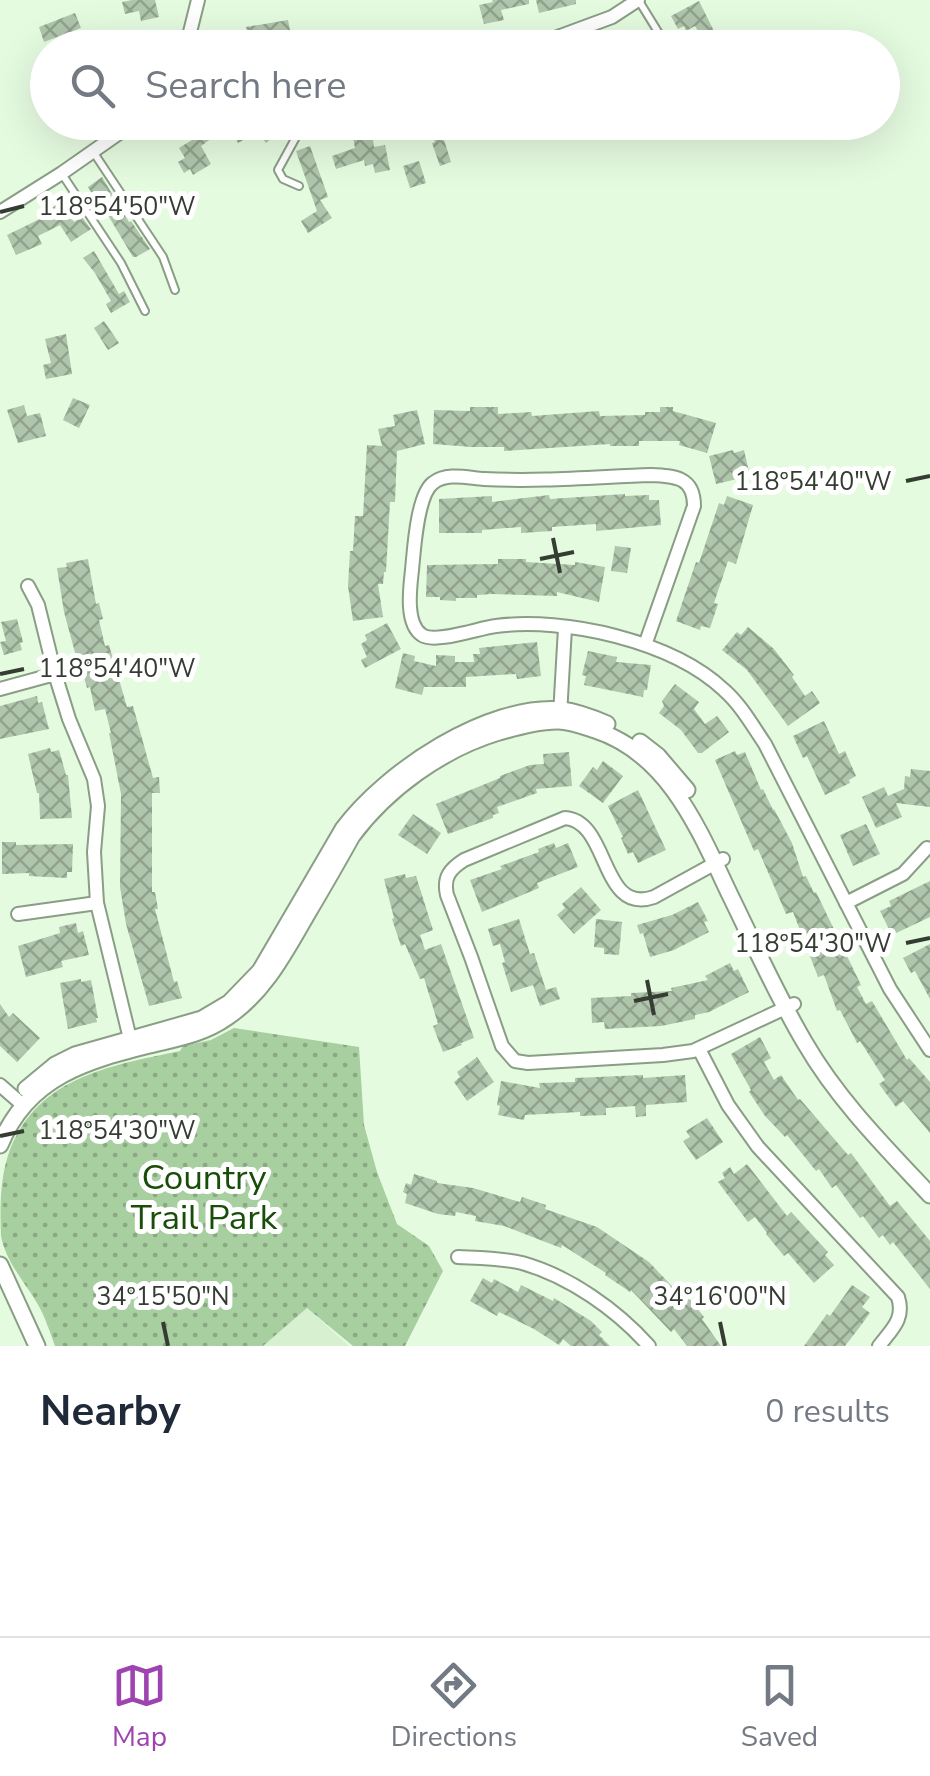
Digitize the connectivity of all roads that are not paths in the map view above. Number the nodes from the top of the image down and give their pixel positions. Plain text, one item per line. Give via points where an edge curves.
1 (198, 0) edge
2 (638, 0) edge
3 (190, 30) edge
4 (576, 30) edge
5 (657, 30) edge
6 (110, 140) edge
7 (291, 140) edge
8 (94, 152) junction
9 (62, 174) junction
10 (298, 186) dead end
11 (0, 212) edge
12 (175, 290) dead end
13 (145, 311) dead end
14 (28, 586) dead end
15 (565, 628) junction
16 (646, 645) junction
17 (55, 674) junction
18 (0, 689) edge
19 (560, 715) junction
20 (927, 848) dead end
21 (719, 861) junction
22 (97, 903) junction
23 (846, 904) junction
24 (18, 914) dead end
25 (790, 1006) junction
26 (131, 1044) junction
27 (699, 1049) junction
28 (930, 1050) edge
29 (0, 1085) edge
30 (20, 1103) junction
31 (0, 1128) edge
32 (0, 1145) edge
33 (930, 1181) edge
34 (930, 1195) edge
35 (458, 1257) dead end
36 (0, 1265) edge
37 (0, 1283) edge
38 (34, 1346) edge
39 (649, 1346) edge
40 (879, 1346) edge

1 - 3 street
2 - 4 street
2 - 5 lane
6 - 8 street
7 - 10 lane via 278,170
8 - 9 street
8 - 12 lane via 163,257
9 - 11 street
9 - 13 lane
14 - 17 street
15 - 16 street
15 - 16 street via 524,624 440,638 420,634 411,611 414,548 430,485 460,476 683,480 694,506
15 - 19 street
16 - 23 street via 701,671 741,708
17 - 18 street
17 - 22 street via 94,779
19 - 21 street via 603,722 658,756 702,816
19 - 26 street via 518,715 467,732 388,782 343,829 248,986 202,1019
20 - 23 street via 909,869
21 - 25 street
21 - 27 street via 654,897 635,900 613,879 587,830 565,818 464,860 444,884 502,1046 515,1061
22 - 24 street
22 - 26 street
23 - 28 street
25 - 27 street
25 - 33 street via 844,1086
25 - 34 street via 836,1092
26 - 30 street via 55,1065
27 - 40 street via 758,1147 898,1296 900,1320
29 - 30 street
30 - 31 street
30 - 32 street
35 - 39 street via 508,1260 554,1276 612,1312
36 - 38 street
37 - 38 street

